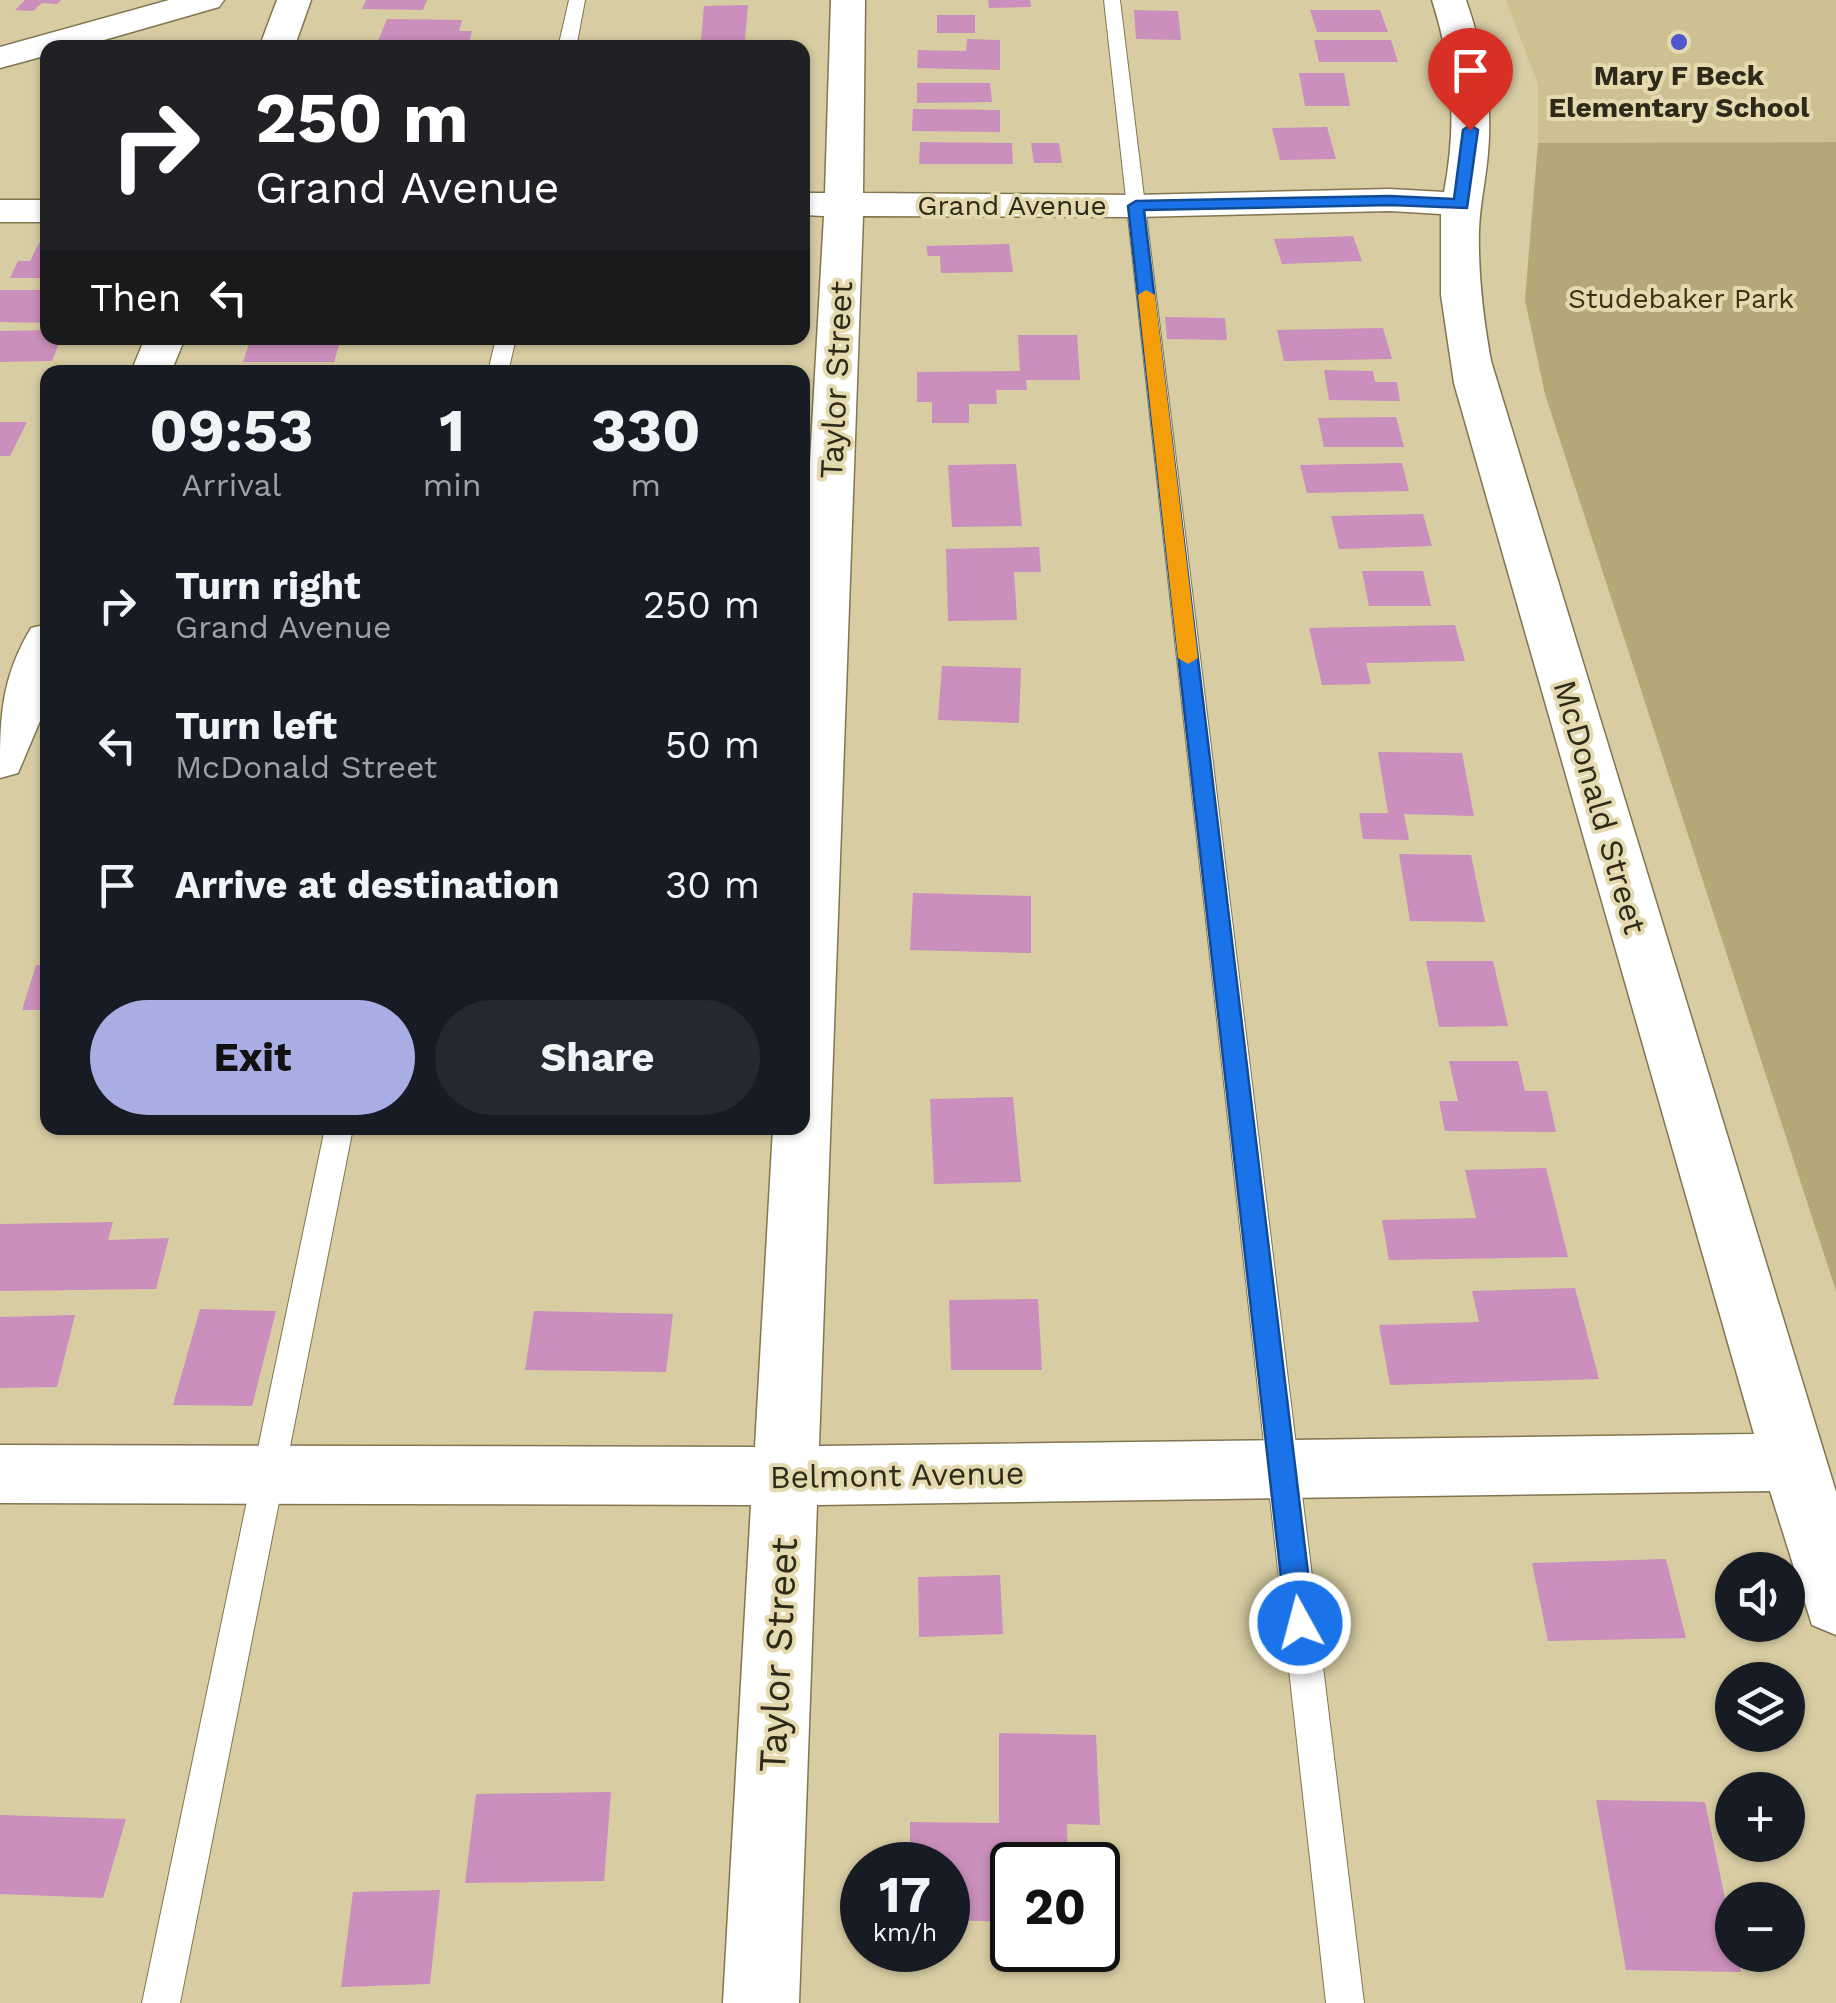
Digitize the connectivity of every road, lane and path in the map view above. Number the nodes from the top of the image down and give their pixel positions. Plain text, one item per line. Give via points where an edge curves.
1 (206, 0) edge
2 (294, 0) edge
3 (577, 0) edge
4 (848, 0) edge
5 (1112, 0) edge
6 (1449, 0) edge
7 (64, 40) edge
8 (279, 40) edge
9 (569, 40) edge
10 (40, 47) edge
11 (0, 58) edge
12 (823, 204) edge
13 (1461, 204) junction
14 (1136, 206) junction
15 (0, 211) edge
16 (40, 211) edge
17 (40, 659) edge
18 (0, 761) edge
19 (810, 770) edge
20 (338, 1135) edge
21 (802, 1135) edge
22 (1793, 1462) junction
23 (1282, 1470) junction
24 (0, 1474) edge
25 (786, 1476) junction
26 (266, 1477) junction
27 (1836, 1603) edge
28 (161, 2003) edge
29 (761, 2003) edge
30 (1345, 2003) edge

1 - 7 street
2 - 8 street
3 - 9 lane
4 - 12 street, Taylor Street
5 - 14 lane
6 - 13 street, McDonald Street via 1469,66 1470,152
10 - 11 street
12 - 14 street, Grand Avenue
12 - 19 street, Taylor Street
13 - 14 street, Grand Avenue
13 - 22 street, McDonald Street via 1459,288 1475,382
14 - 23 lane
15 - 16 street
17 - 18 street
20 - 26 lane
21 - 25 street, Taylor Street
22 - 23 street, Belmont Avenue
22 - 27 street, McDonald Street
23 - 25 street, Belmont Avenue
23 - 30 lane
24 - 26 street, Belmont Avenue
25 - 26 street, Belmont Avenue
25 - 29 street, Taylor Street
26 - 28 lane

